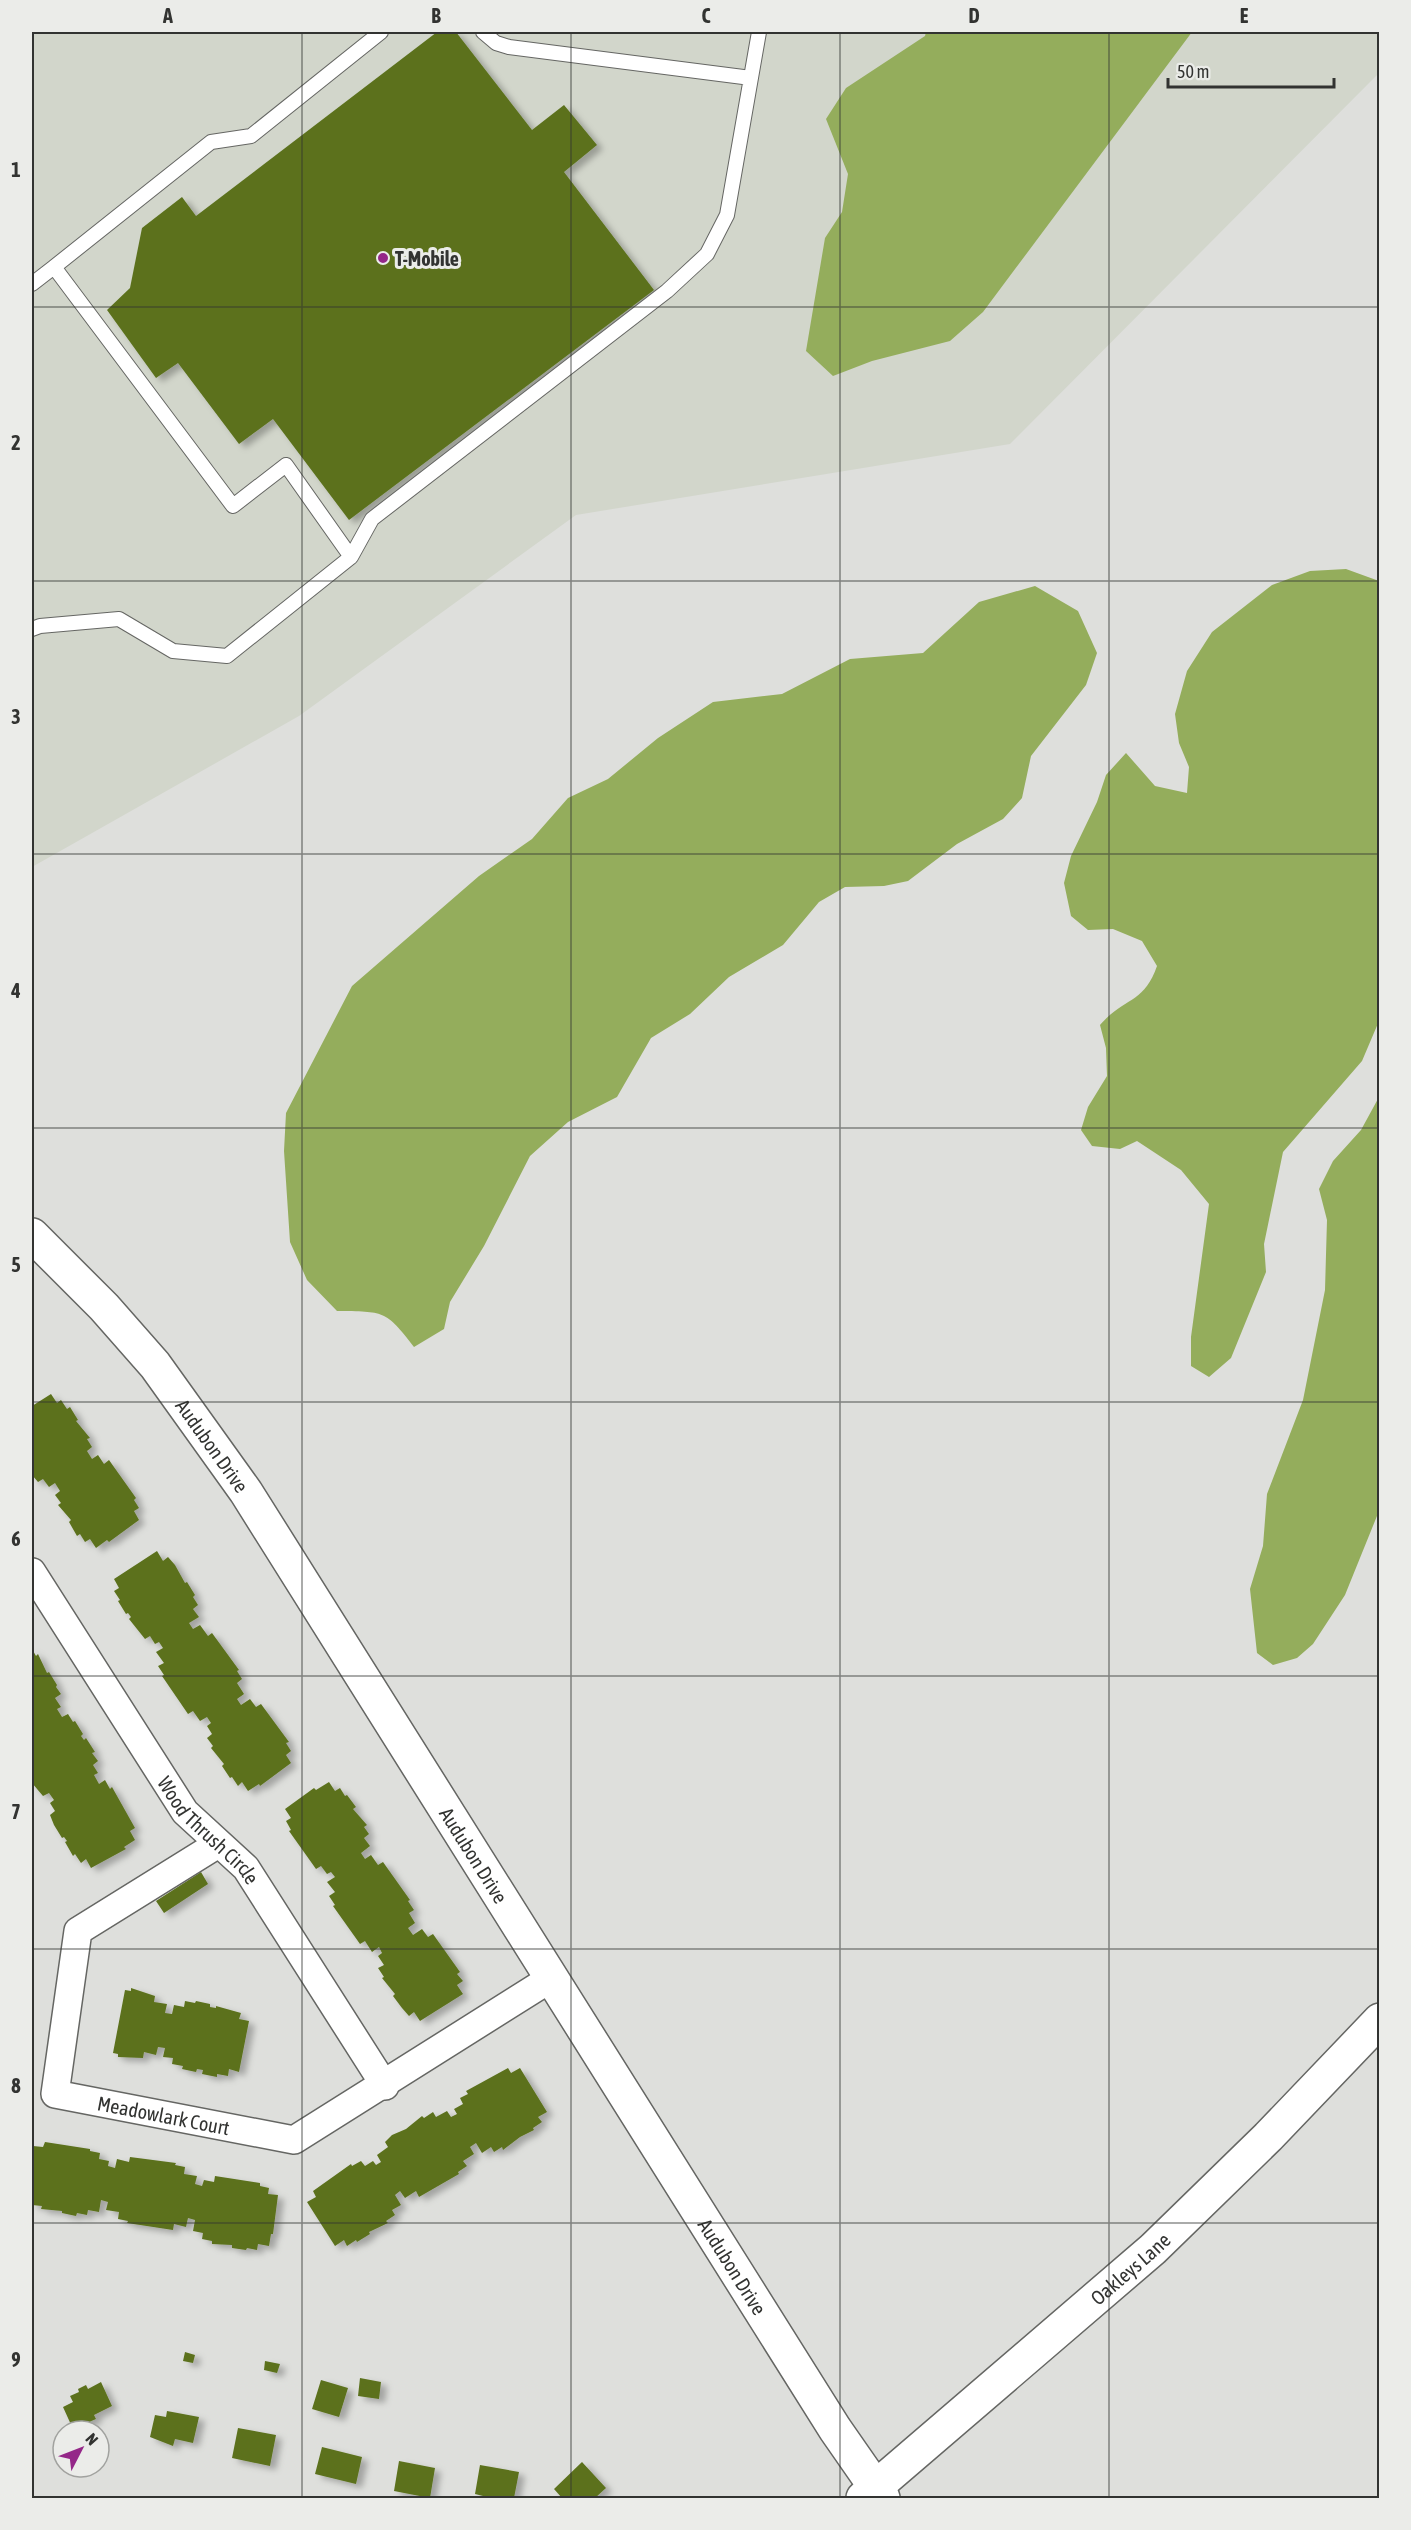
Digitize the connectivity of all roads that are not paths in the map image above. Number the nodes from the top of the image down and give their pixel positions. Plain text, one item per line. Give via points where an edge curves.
1 (381, 32) edge
2 (483, 32) edge
3 (759, 32) edge
4 (751, 78) junction
5 (54, 267) junction
6 (32, 284) edge
7 (351, 557) junction
8 (32, 629) edge
9 (32, 1235) edge
10 (32, 1573) edge
11 (218, 1844) junction
12 (553, 1977) junction
13 (1380, 2020) edge
14 (385, 2086) junction
15 (873, 2495) edge

1 - 5 lane via 251,136 211,142
2 - 4 lane via 496,43 509,47
3 - 4 lane
4 - 7 lane via 727,215 707,254 667,291 372,519
5 - 6 lane
5 - 7 lane via 233,506 286,465
7 - 8 lane via 226,656 173,651 119,619
9 - 12 street, Audubon Drive via 104,1306 187,1407 246,1492
10 - 11 street, Wood Thrush Circle via 185,1812
11 - 14 street, Wood Thrush Circle via 246,1868
11 - 14 street, Meadowlark Court via 78,1931 55,2094 294,2140
12 - 14 street, Meadowlark Court
12 - 15 street, Audubon Drive
13 - 15 street, Oakleys Lane via 1153,2249

